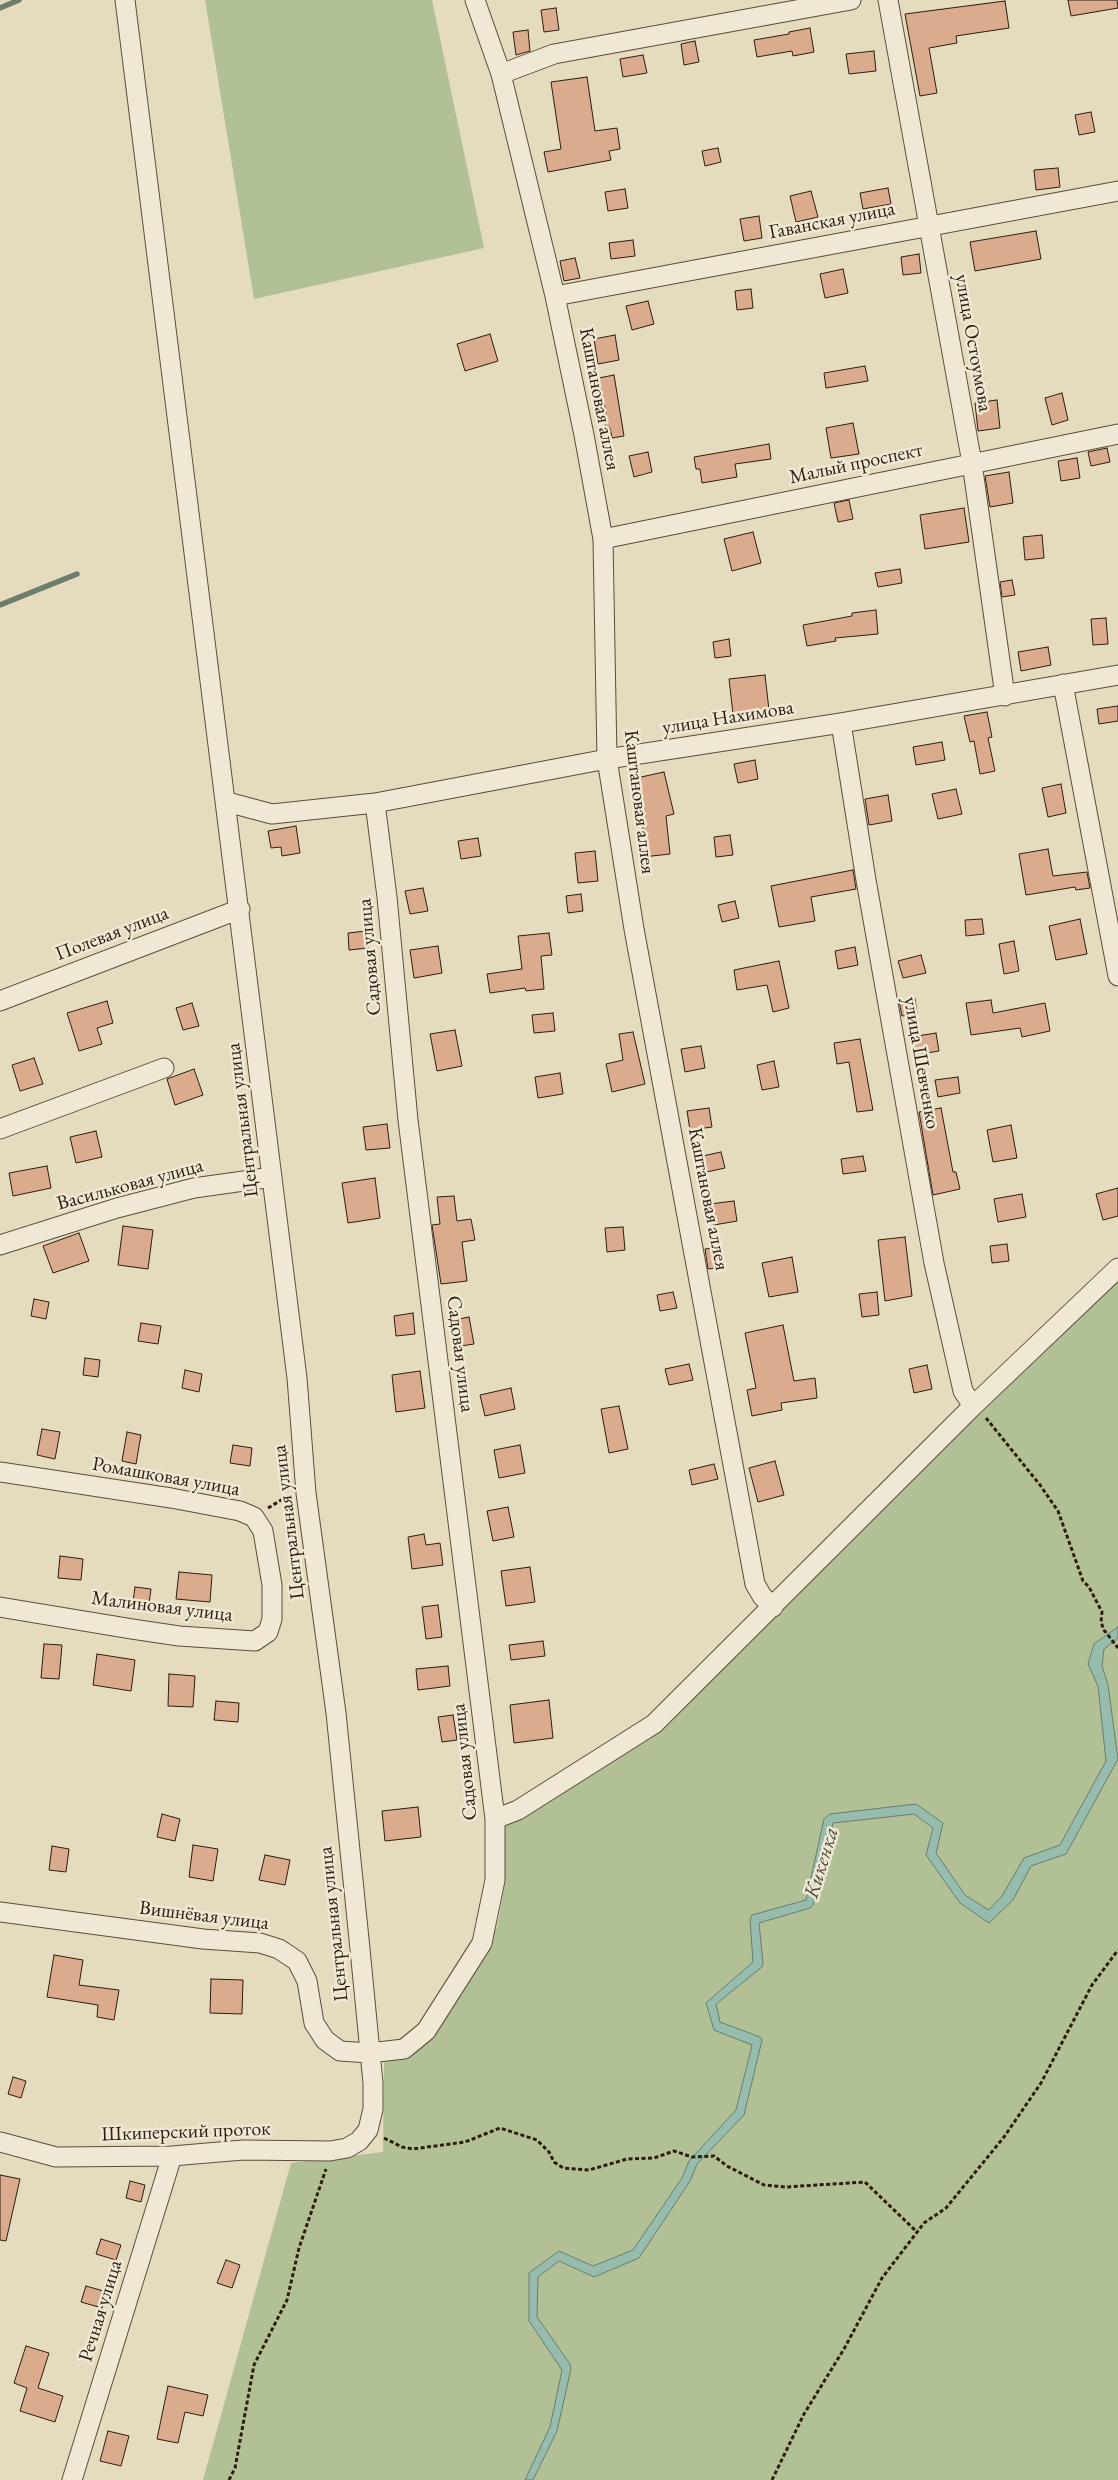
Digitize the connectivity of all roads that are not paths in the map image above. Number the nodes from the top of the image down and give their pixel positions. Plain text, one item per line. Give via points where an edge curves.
1 (126, 0) edge
2 (475, 0) edge
3 (851, 0) edge
4 (888, 0) edge
5 (501, 74) junction
6 (1118, 191) edge
7 (929, 226) junction
8 (555, 296) junction
9 (1118, 434) edge
10 (972, 463) junction
11 (603, 539) junction
12 (1118, 675) edge
13 (1063, 684) junction
14 (1004, 696) junction
15 (841, 723) junction
16 (607, 759) junction
17 (227, 802) junction
18 (375, 803) junction
19 (240, 909) junction
20 (1118, 976) edge
21 (0, 1001) edge
22 (164, 1068) dead end
23 (0, 1129) edge
24 (272, 1177) junction
25 (0, 1245) edge
26 (1118, 1268) edge
27 (973, 1406) junction
28 (0, 1472) edge
29 (272, 1585) joint
30 (0, 1607) edge
31 (773, 1607) junction
32 (495, 1819) junction
33 (0, 1912) edge
34 (369, 2053) junction
35 (368, 2130) joint
36 (0, 2142) edge
37 (172, 2156) junction
38 (72, 2480) edge

1 - 17 street, Центральная улица
2 - 5 street, Каштановая аллея
3 - 5 street via 554,54
4 - 7 street, улица Остоумова
5 - 8 street, Каштановая аллея
6 - 7 street, Гаванская улица
7 - 8 street, Гаванская улица
7 - 10 street, улица Остоумова
8 - 11 street, Каштановая аллея
9 - 10 street, Малый проспект
10 - 11 street, Малый проспект
10 - 14 street, улица Остоумова
11 - 16 street, Каштановая аллея
12 - 13 street, улица Нахимова
13 - 14 street, улица Нахимова
13 - 20 street
14 - 15 street, улица Нахимова
15 - 16 street, улица Нахимова
15 - 27 street, улица Шевченко via 934,1263 964,1391
16 - 18 street, улица Нахимова
16 - 31 street, Каштановая аллея via 634,929 755,1584
17 - 18 street, улица Нахимова via 272,814
17 - 19 street, Центральная улица
18 - 32 street, Садовая улица via 408,1120
19 - 21 street, Полевая улица
19 - 24 street, Центральная улица
22 - 23 street
24 - 25 street, Васильковая улица via 194,1188 117,1208
24 - 34 street, Центральная улица via 297,1378 306,1493 336,1713
26 - 27 street
27 - 31 street
28 - 29 street, Ромашковая улица via 240,1511 254,1518 263,1531
29 - 30 street, Малиновая улица via 272,1619 268,1632 254,1640 160,1633
31 - 32 street via 654,1724 518,1810
32 - 34 street, Садовая улица via 495,1880 482,1943 426,2030 404,2049
33 - 34 street, Вишнёвая улица via 203,1939 260,1943 279,1949 297,1961 304,1974 314,2023 325,2040 340,2051
34 - 35 street, Центральная улица via 373,2109
35 - 37 street, Шкиперский проток via 347,2148 330,2151 243,2150
36 - 37 street, Шкиперский проток via 56,2157
37 - 38 street, Речная улица

